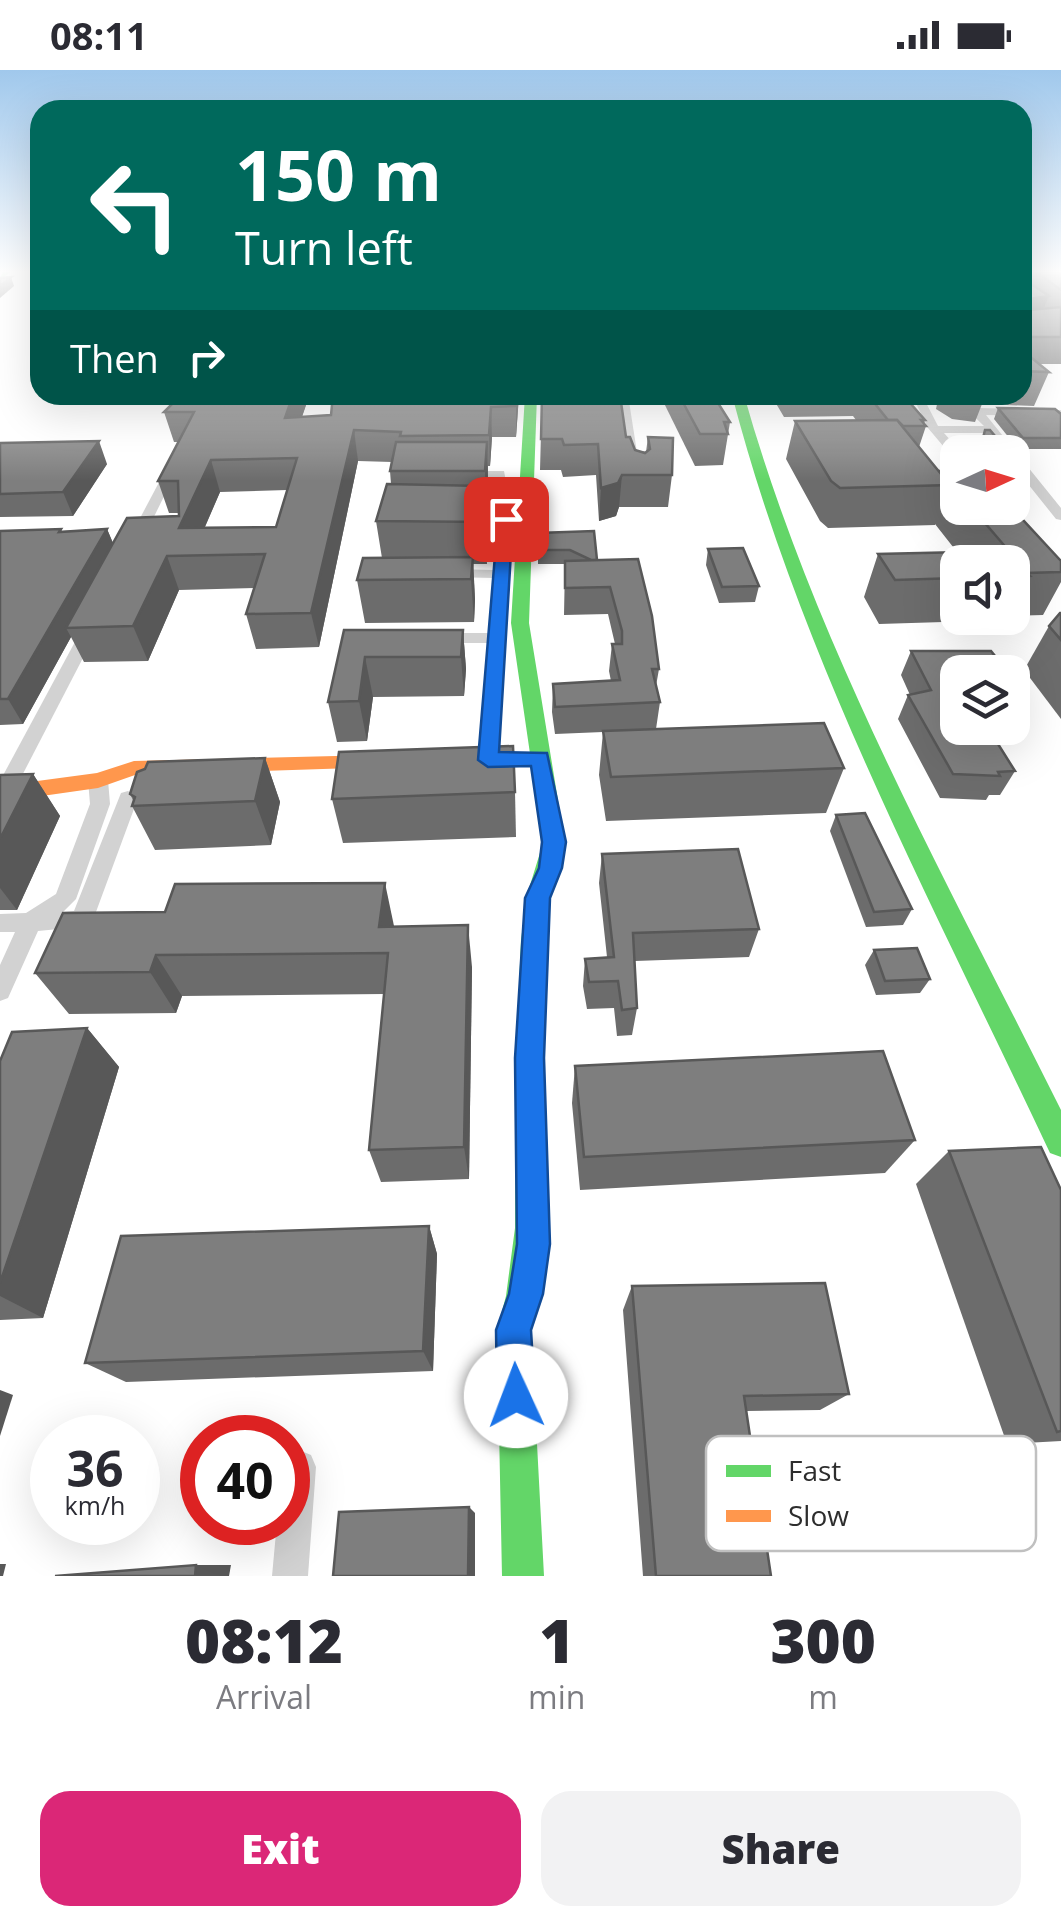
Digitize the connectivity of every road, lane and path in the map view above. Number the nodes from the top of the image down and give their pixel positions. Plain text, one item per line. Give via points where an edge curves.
1 (530, 405) edge
2 (626, 405) edge
3 (740, 405) edge
4 (923, 405) edge
5 (970, 405) edge
6 (977, 411) junction
7 (1061, 413) edge
8 (936, 429) junction
9 (991, 430) junction
10 (941, 435) edge
11 (995, 435) edge
12 (169, 474) edge
13 (442, 474) edge
14 (1030, 477) edge
15 (639, 478) edge
16 (1060, 514) edge
17 (506, 519) junction
18 (488, 520) edge
19 (130, 552) edge
20 (433, 573) edge
21 (502, 574) junction
22 (103, 604) edge
23 (422, 638) edge
24 (496, 638) junction
25 (505, 759) junction
26 (410, 762) edge
27 (98, 780) junction
28 (2, 794) edge
29 (128, 798) edge
30 (31, 921) junction
31 (0, 923) edge
32 (0, 991) edge
33 (1061, 1142) edge
34 (292, 1545) edge
35 (290, 1576) edge
36 (523, 1576) edge

1 - 25 street via 519,586 526,675
2 - 15 street
3 - 33 street via 749,446 842,696
4 - 8 street
5 - 6 street
6 - 7 street
6 - 9 street
8 - 9 street
8 - 10 street
9 - 11 street
12 - 19 street
13 - 17 street via 500,474
14 - 16 street
17 - 18 street
17 - 21 street
20 - 21 street
21 - 24 street
22 - 28 street
23 - 24 street
24 - 25 street
25 - 36 street via 554,842 538,898 530,1076 533,1244 514,1330
26 - 27 street via 134,768
27 - 28 street
27 - 30 street via 100,804 65,899
29 - 30 street via 82,920
30 - 31 street
30 - 32 street
34 - 35 street

